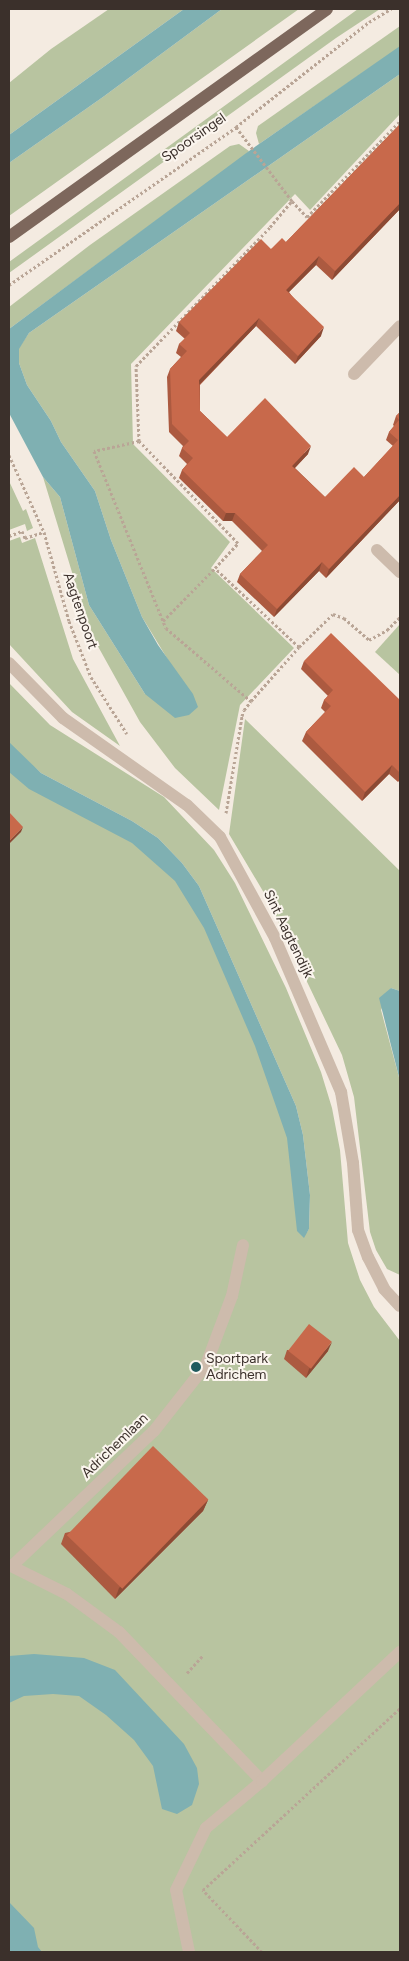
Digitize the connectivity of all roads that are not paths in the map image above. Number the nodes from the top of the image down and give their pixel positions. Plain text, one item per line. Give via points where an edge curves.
1 (327, 9) edge
2 (9, 237) edge
3 (400, 326) edge
4 (354, 374) dead end
5 (377, 550) dead end
6 (400, 572) edge
7 (9, 663) edge
8 (243, 1245) dead end
9 (384, 1289) junction
10 (400, 1306) edge
11 (400, 1316) edge
12 (10, 1566) edge
13 (400, 1652) edge
14 (262, 1781) junction
15 (189, 1952) edge

1 - 2 main road, Spoorsingel
3 - 4 street
5 - 6 street
7 - 9 street, Sint Aagtendijk via 63,718 187,805 220,837 275,938 341,1092 353,1163 358,1230
8 - 12 street, Adrichemlaan via 232,1296 206,1365 154,1431
9 - 10 street, Sint Aagtendijk
9 - 11 street
12 - 14 street, Adrichemlaan via 67,1594 119,1632
13 - 14 street
14 - 15 street via 206,1828 176,1890

